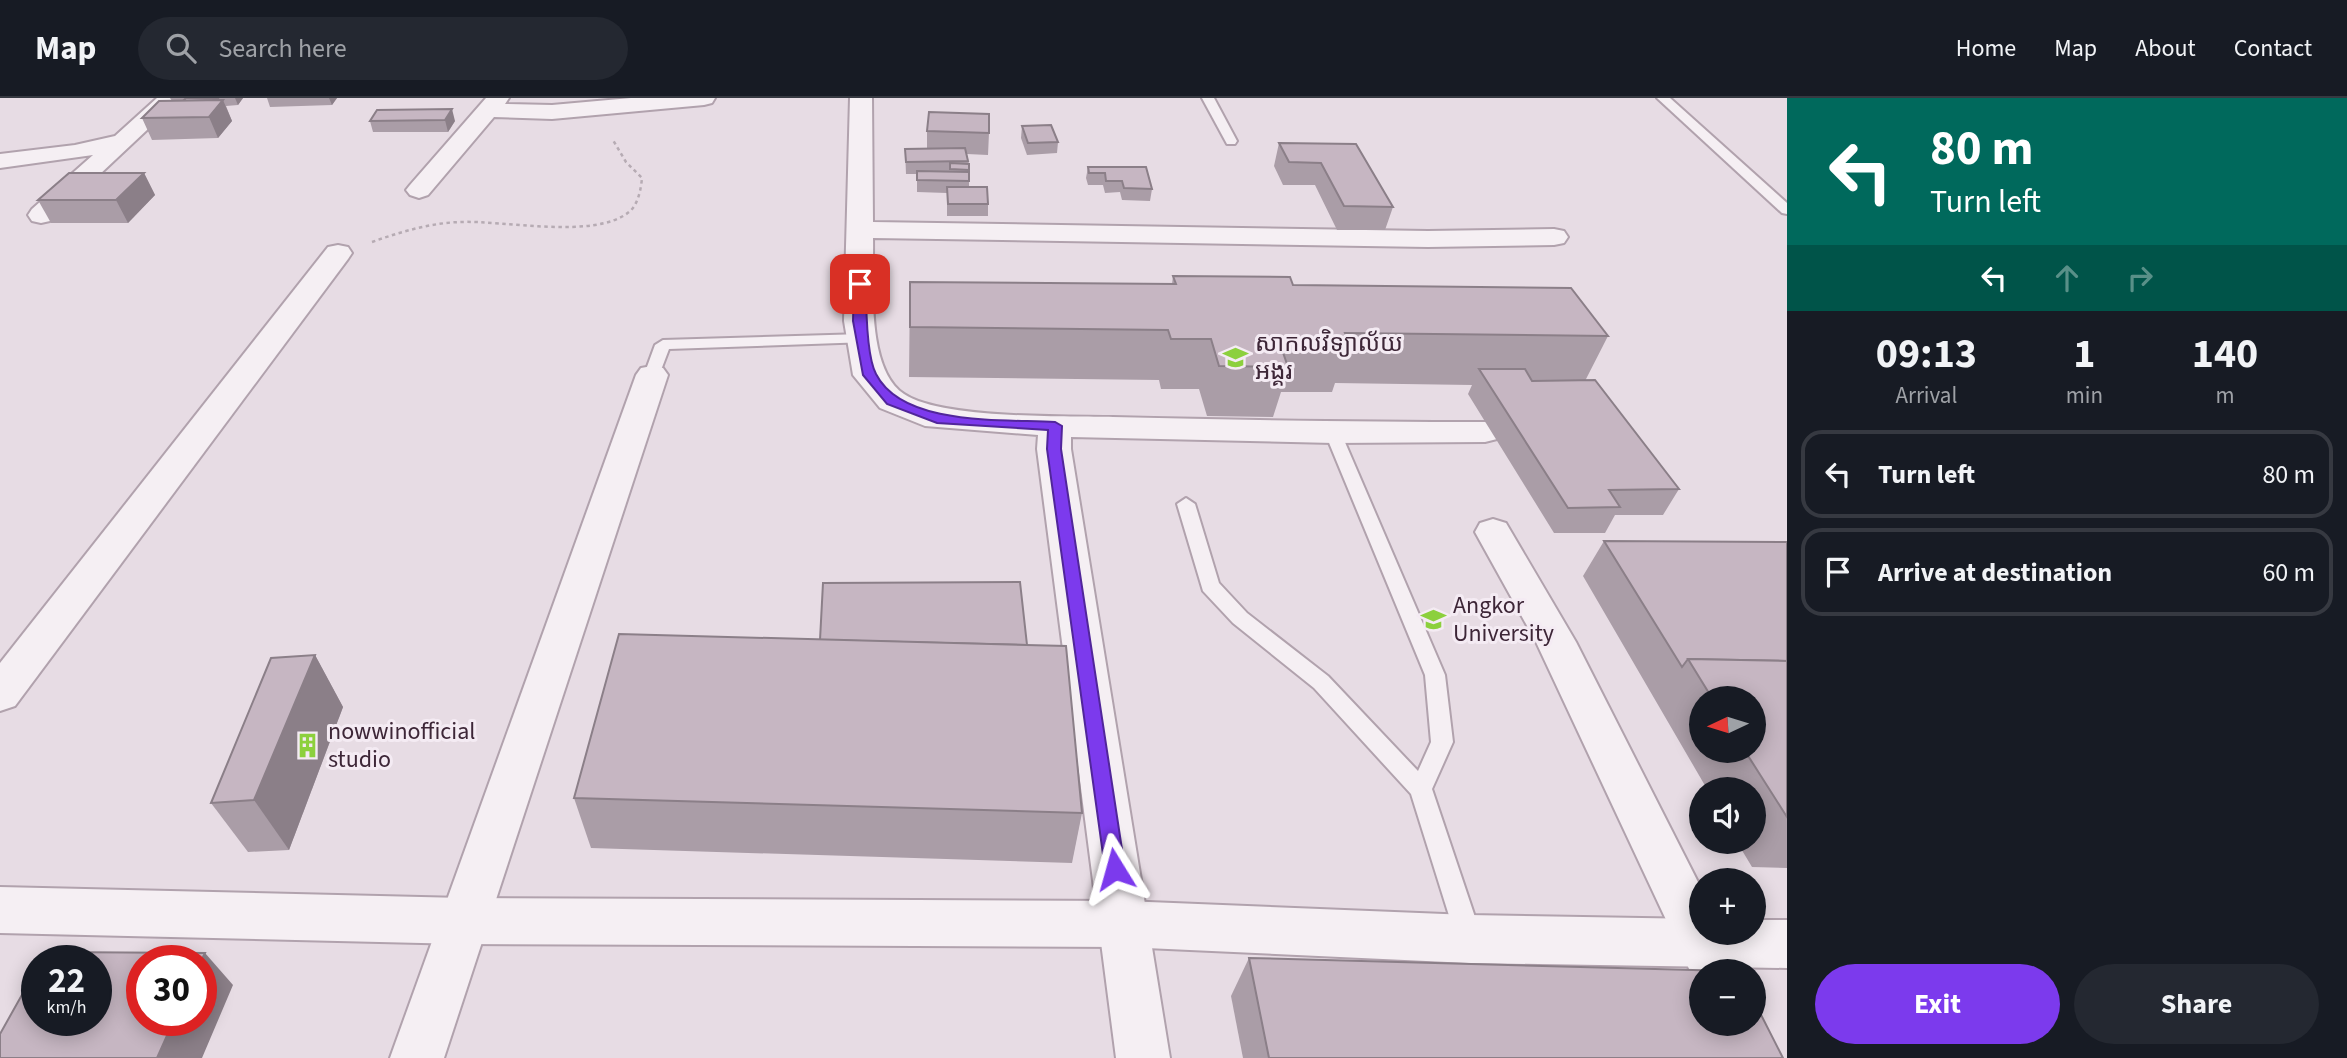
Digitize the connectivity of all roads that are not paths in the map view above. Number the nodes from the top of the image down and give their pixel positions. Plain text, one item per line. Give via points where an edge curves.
1 (170, 98) edge
2 (704, 98) edge
3 (861, 98) edge
4 (1208, 98) edge
5 (1663, 98) edge
6 (494, 104) edge
7 (124, 141) junction
8 (1231, 141) dead end
9 (0, 162) edge
10 (419, 190) dead end
11 (1787, 210) edge
12 (41, 215) edge
13 (860, 230) junction
14 (1554, 237) dead end
15 (338, 253) road end
16 (863, 340) junction
17 (652, 375) joint
18 (1055, 426) junction
19 (1485, 432) dead end
20 (1333, 433) junction
21 (1186, 504) dead end
22 (1493, 532) dead end
23 (0, 694) edge
24 (1420, 789) junction
25 (0, 910) edge
26 (463, 921) junction
27 (1124, 924) junction
28 (1469, 939) junction
29 (1787, 944) edge
30 (1709, 958) edge
31 (417, 1058) edge
32 (1143, 1058) edge

1 - 7 street
2 - 6 street via 552,112
3 - 13 street
4 - 8 lane
5 - 11 lane
6 - 10 street
7 - 9 street
7 - 12 street
13 - 14 street
13 - 16 street
15 - 23 street
16 - 17 lane via 663,345
16 - 18 street via 869,375 892,401 937,419
17 - 26 street
18 - 20 street
18 - 27 street via 1054,449
19 - 20 street
20 - 24 lane via 1435,675 1442,742
21 - 24 lane via 1210,586 1240,618 1321,682
22 - 30 street via 1556,642
24 - 28 lane
25 - 26 street
26 - 27 street
26 - 31 street
27 - 28 street
27 - 32 street
28 - 30 street
29 - 30 street

